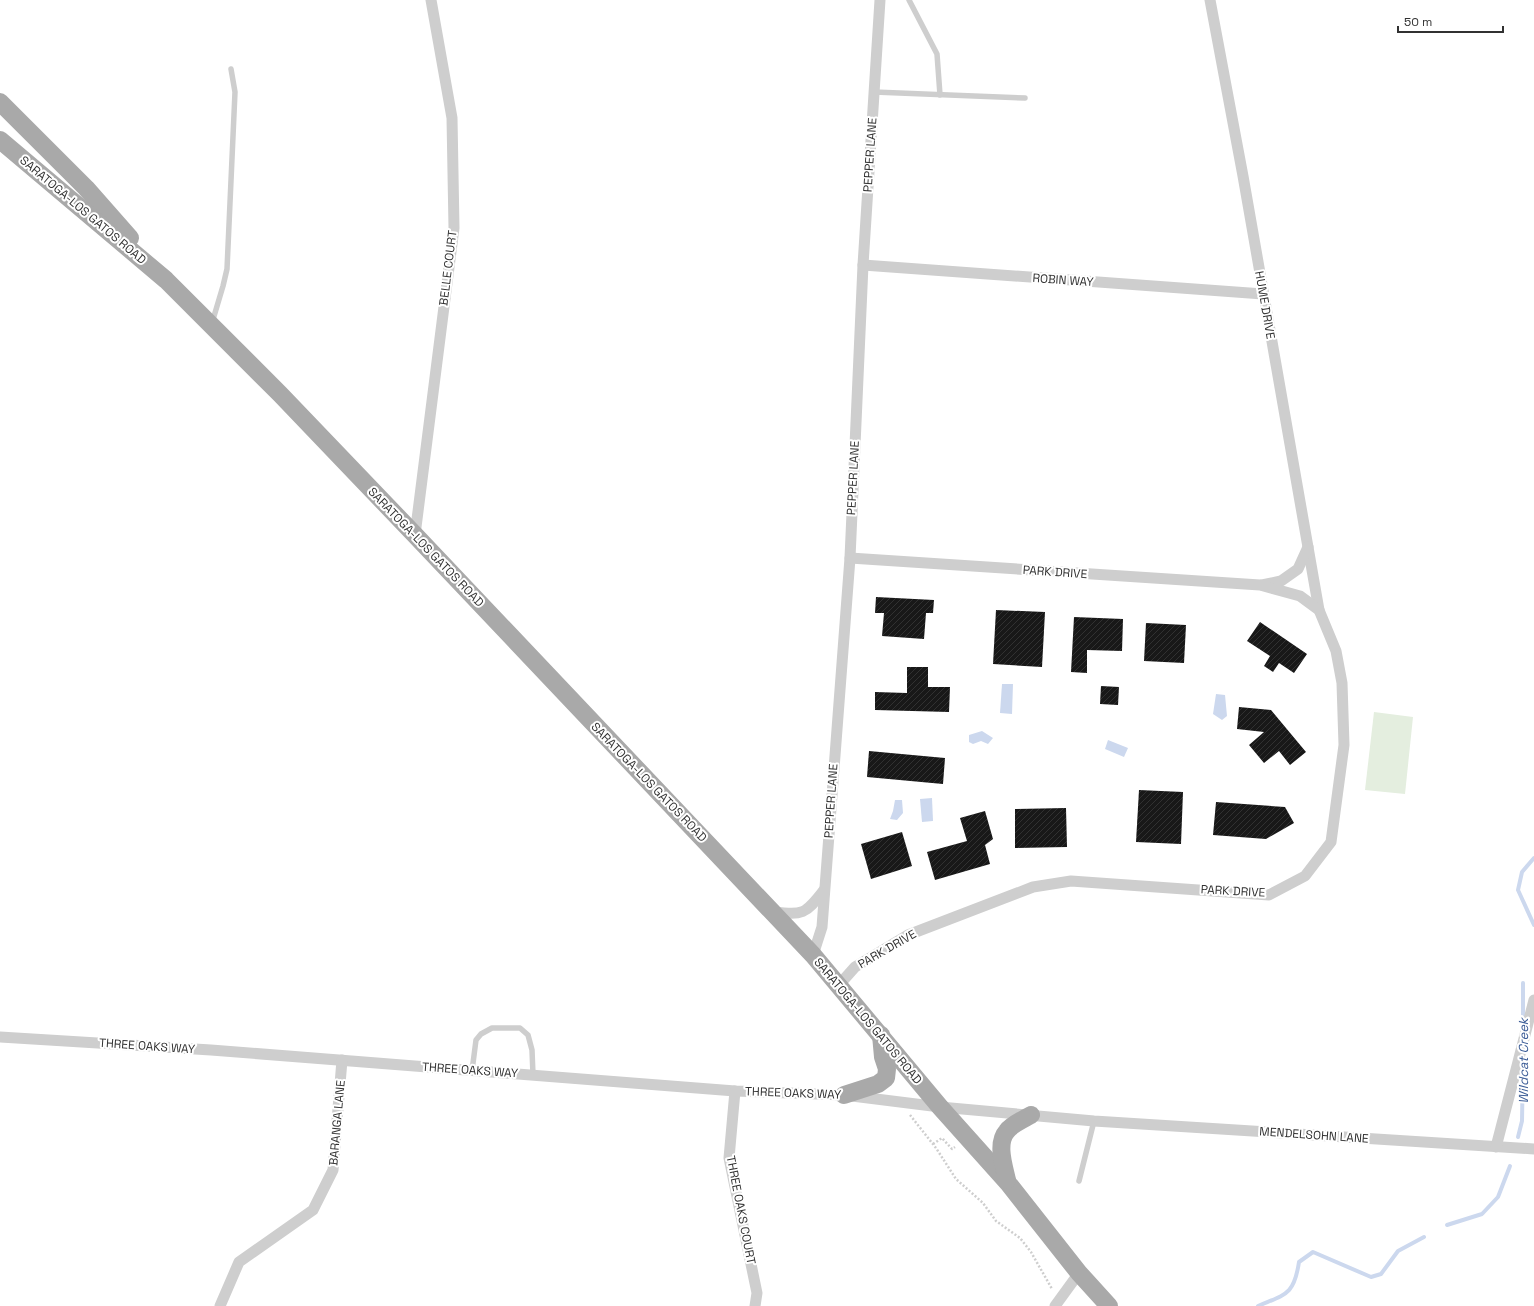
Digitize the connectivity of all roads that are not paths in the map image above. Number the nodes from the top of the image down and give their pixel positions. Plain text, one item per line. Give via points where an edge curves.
1 (432, 0) edge
2 (880, 0) edge
3 (909, 0) edge
4 (1210, 0) edge
5 (231, 69) dead end
6 (874, 92) junction
7 (940, 95) junction
8 (1025, 98) dead end
9 (0, 102) edge
10 (0, 140) edge
11 (863, 265) junction
12 (166, 280) junction
13 (1263, 294) junction
14 (212, 325) junction
15 (415, 535) junction
16 (1308, 547) junction
17 (850, 558) junction
18 (1260, 585) junction
19 (1319, 610) junction
20 (825, 890) junction
21 (773, 912) junction
22 (814, 955) junction
23 (839, 984) junction
24 (1534, 1000) edge
25 (881, 1035) junction
26 (0, 1037) edge
27 (342, 1060) junction
28 (472, 1070) junction
29 (533, 1075) junction
30 (735, 1091) junction
31 (844, 1095) junction
32 (940, 1107) junction
33 (1031, 1115) junction
34 (1094, 1121) junction
35 (1496, 1146) junction
36 (1534, 1149) edge
37 (1079, 1181) dead end
38 (1008, 1183) junction
39 (1079, 1273) junction
40 (1057, 1302) edge
41 (220, 1306) edge
42 (755, 1306) edge
43 (1109, 1306) edge

1 - 15 street, BELLE COURT via 452,118 454,228
2 - 6 street, PEPPER LANE
3 - 7 lane via 937,54
4 - 13 street, HUME DRIVE
5 - 14 lane via 235,92 227,268
6 - 7 lane
6 - 11 street, PEPPER LANE
7 - 8 lane
9 - 12 main road, SARATOGA-LOS GATOS ROAD via 86,188
10 - 12 main road, SARATOGA-LOS GATOS ROAD
11 - 13 street, ROBIN WAY
11 - 17 street, PEPPER LANE
12 - 14 main road, SARATOGA-LOS GATOS ROAD
13 - 16 street, HUME DRIVE
14 - 15 main road, SARATOGA-LOS GATOS ROAD
15 - 21 main road, SARATOGA-LOS GATOS ROAD
16 - 18 street, PARK DRIVE via 1298,569 1281,581
16 - 19 street, HUME DRIVE
17 - 18 street, PARK DRIVE
17 - 20 street, PEPPER LANE
18 - 19 street, PARK DRIVE via 1300,596
19 - 23 street, PARK DRIVE via 1336,651 1342,684 1344,745 1331,842 1305,876 1269,894 1070,881 1033,887 908,935 855,967
20 - 21 street via 812,907 797,915
20 - 22 street, PEPPER LANE via 822,927
21 - 22 main road, SARATOGA-LOS GATOS ROAD
22 - 23 main road, SARATOGA-LOS GATOS ROAD
23 - 25 main road, SARATOGA-LOS GATOS ROAD
24 - 35 street
25 - 31 main road via 887,1069 886,1078 878,1084
25 - 32 main road, SARATOGA-LOS GATOS ROAD
26 - 27 street, THREE OAKS WAY
27 - 28 street, THREE OAKS WAY
27 - 41 street, BARANGA LANE via 333,1170 313,1210 239,1262
28 - 29 street, THREE OAKS WAY
28 - 29 lane via 476,1040 481,1034 492,1028 520,1028 528,1035 532,1050
29 - 30 street, THREE OAKS WAY
30 - 31 street, THREE OAKS WAY
30 - 42 street, THREE OAKS COURT via 729,1158 757,1293
31 - 32 street, THREE OAKS WAY
32 - 33 street, MENDELSOHN LANE
32 - 38 main road, SARATOGA-LOS GATOS ROAD
33 - 34 street, MENDELSOHN LANE
33 - 38 main road via 1006,1131 1001,1155
34 - 35 street, MENDELSOHN LANE
34 - 37 lane
35 - 36 street, MENDELSOHN LANE
38 - 39 main road, SARATOGA-LOS GATOS ROAD
39 - 40 street
39 - 43 main road, SARATOGA-LOS GATOS ROAD

